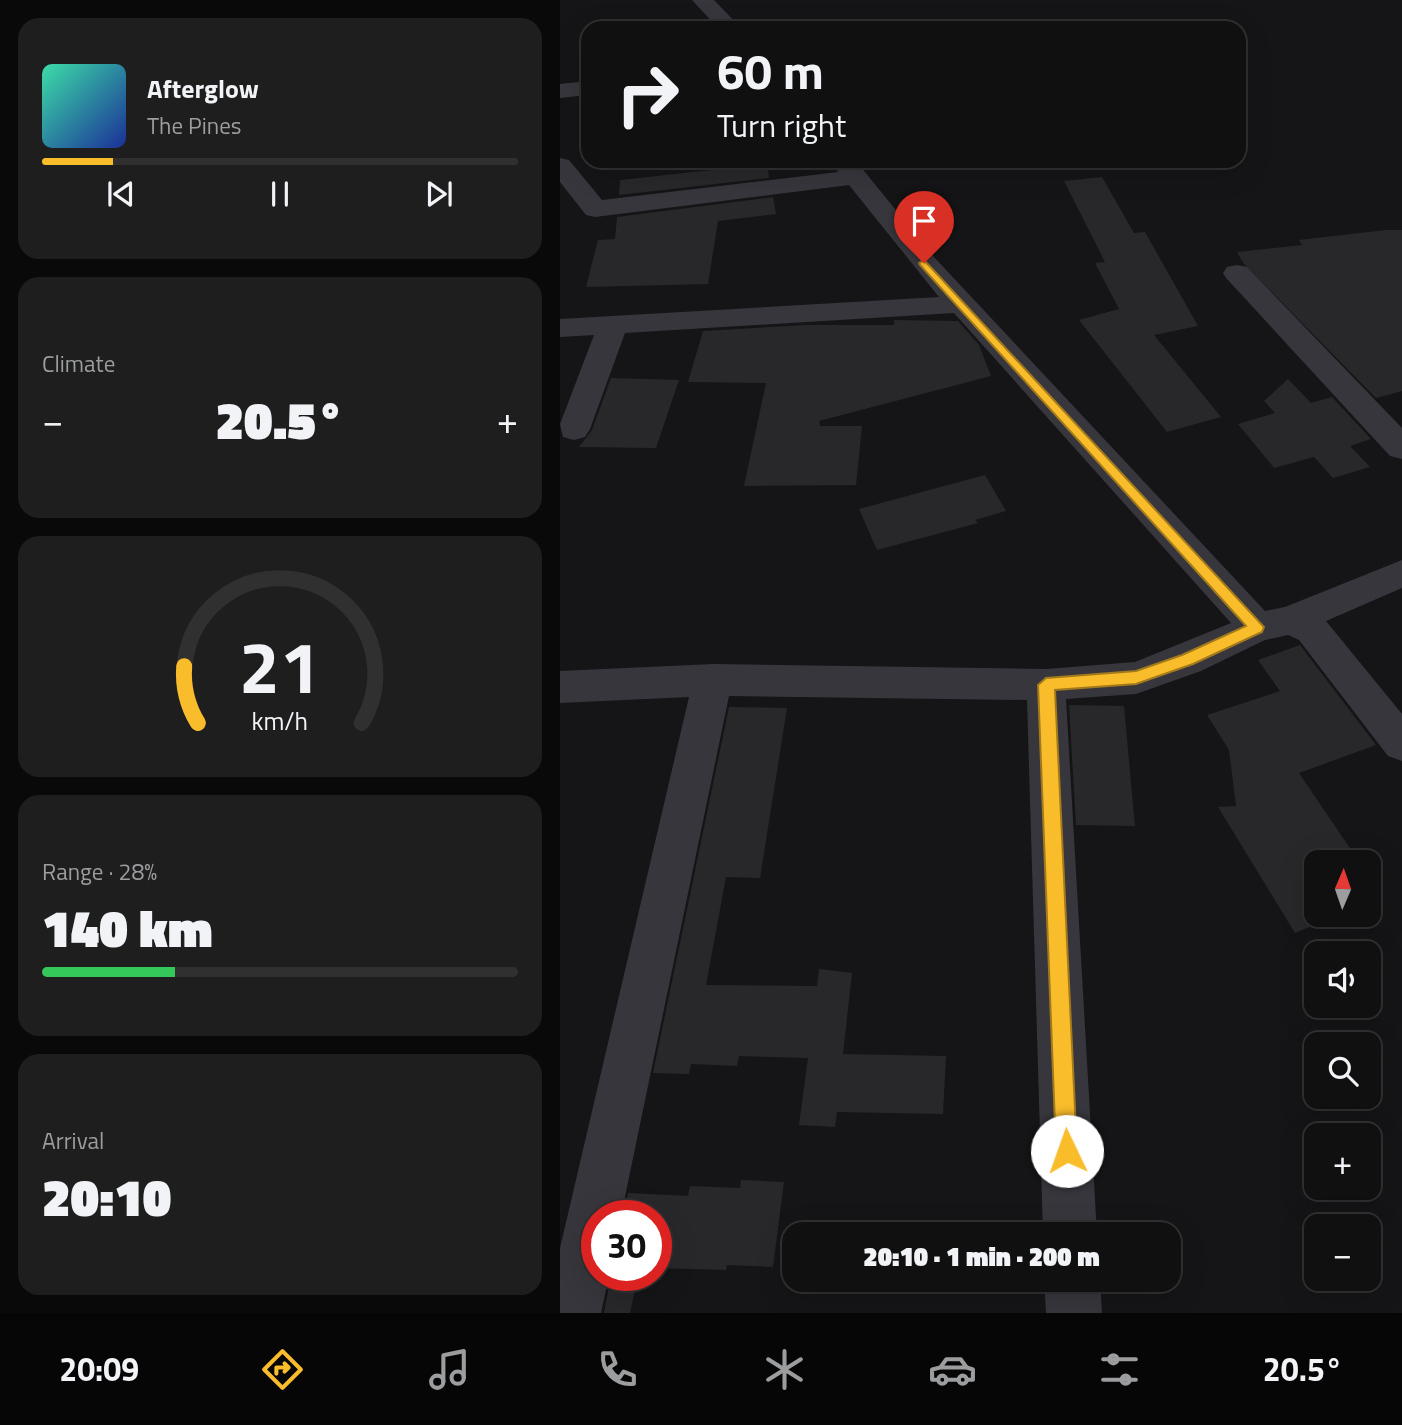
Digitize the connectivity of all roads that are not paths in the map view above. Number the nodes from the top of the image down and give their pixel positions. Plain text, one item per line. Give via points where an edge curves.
1 (702, 0) edge
2 (723, 21) edge
3 (581, 89) edge
4 (560, 91) edge
5 (560, 165) edge
6 (850, 169) edge
7 (1237, 273) dead end
8 (962, 304) junction
9 (613, 326) junction
10 (560, 328) edge
11 (575, 429) dead end
12 (1402, 448) edge
13 (1402, 573) edge
14 (1274, 624) junction
15 (713, 680) junction
16 (1046, 685) junction
17 (560, 688) edge
18 (1402, 744) edge
19 (1069, 1222) edge
20 (1073, 1292) edge
21 (573, 1313) edge
22 (1074, 1313) edge

1 - 2 street
3 - 4 street
5 - 6 street via 595,209
6 - 8 street
7 - 12 street
8 - 9 street
8 - 14 street
9 - 10 street
9 - 11 street
13 - 14 street
14 - 16 street via 1136,678
14 - 18 street via 1312,630
15 - 16 street
15 - 17 street
15 - 21 street
16 - 19 street
20 - 22 street

